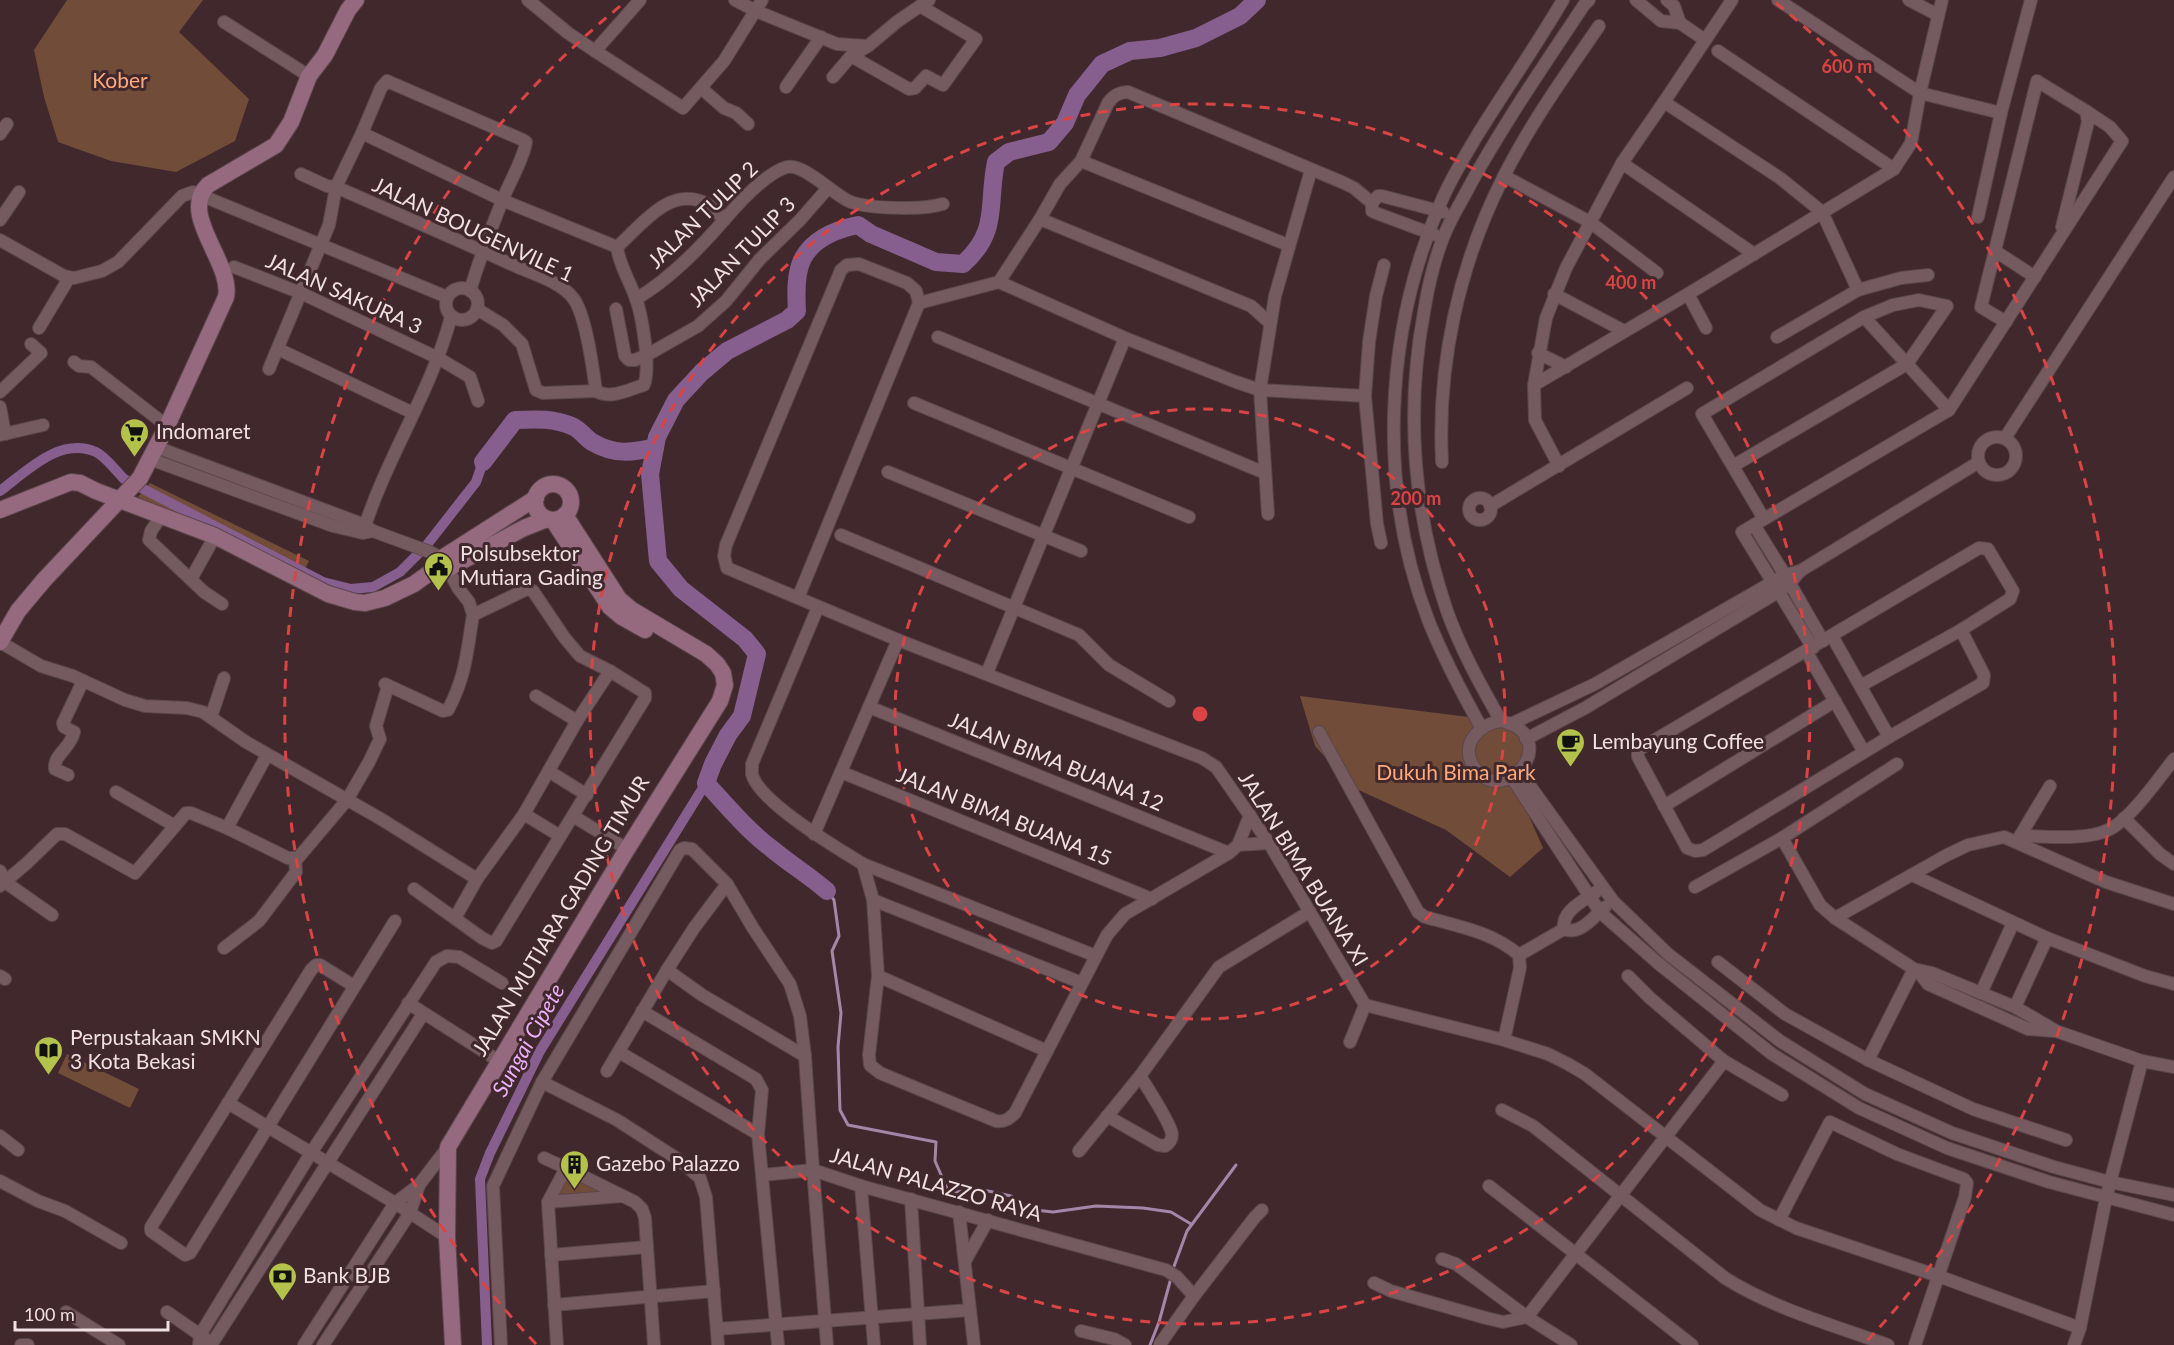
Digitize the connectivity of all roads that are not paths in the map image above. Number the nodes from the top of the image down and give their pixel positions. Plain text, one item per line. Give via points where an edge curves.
1 (356, 0) edge
2 (735, 0) edge
3 (1563, 0) edge
4 (1589, 0) edge
5 (1636, 0) edge
6 (1667, 0) edge
7 (1732, 0) edge
8 (1778, 0) edge
9 (1909, 0) edge
10 (1942, 0) edge
11 (2031, 0) edge
12 (534, 2) edge
13 (635, 2) edge
14 (925, 3) edge
15 (759, 6) edge
16 (1938, 15) junction
17 (224, 22) dead end
18 (1680, 23) junction
19 (1599, 26) dead end
20 (821, 37) junction
21 (1705, 40) junction
22 (868, 46) junction
23 (595, 51) junction
24 (1718, 51) dead end
25 (850, 56) junction
26 (309, 76) junction
27 (833, 77) dead end
28 (701, 87) junction
29 (786, 87) dead end
30 (1920, 93) junction
31 (1664, 102) junction
32 (2086, 111) junction
33 (2001, 113) junction
34 (748, 124) dead end
35 (362, 133) junction
36 (1081, 161) junction
37 (1622, 163) junction
38 (1894, 169) junction
39 (1311, 170) junction
40 (301, 174) dead end
41 (1504, 176) junction
42 (2174, 177) edge
43 (336, 188) junction
44 (828, 188) junction
45 (19, 192) dead end
46 (201, 195) junction
47 (502, 200) junction
48 (1372, 203) junction
49 (943, 204) dead end
50 (1437, 209) junction
51 (1822, 212) junction
52 (1453, 217) junction
53 (1978, 217) dead end
54 (724, 219) junction
55 (1040, 219) junction
56 (0, 220) edge
57 (1590, 222) junction
58 (1427, 232) junction
59 (1443, 238) junction
60 (2059, 238) junction
61 (0, 240) edge
62 (321, 245) junction
63 (1288, 245) junction
64 (616, 247) junction
65 (482, 251) junction
66 (1995, 251) junction
67 (1754, 254) junction
68 (1384, 265) dead end
69 (234, 267) dead end
70 (1657, 273) dead end
71 (1928, 275) dead end
72 (2034, 277) junction
73 (69, 278) junction
74 (999, 282) junction
75 (1858, 290) junction
76 (470, 291) junction
77 (301, 293) junction
78 (1554, 294) junction
79 (1688, 294) junction
80 (447, 297) junction
81 (636, 299) junction
82 (919, 303) junction
83 (477, 309) junction
84 (616, 309) dead end
85 (451, 317) junction
86 (1864, 317) junction
87 (2006, 322) junction
88 (1270, 323) junction
89 (39, 328) dead end
90 (1706, 328) dead end
91 (1624, 332) junction
92 (938, 337) dead end
93 (1777, 337) dead end
94 (1125, 338) junction
95 (31, 344) dead end
96 (278, 349) junction
97 (1538, 353) junction
98 (647, 355) junction
99 (438, 358) junction
100 (74, 362) dead end
101 (1907, 364) junction
102 (1566, 367) junction
103 (269, 369) dead end
104 (1534, 385) junction
105 (1687, 388) dead end
106 (1260, 390) junction
107 (596, 391) junction
108 (0, 392) edge
109 (1365, 396) junction
110 (478, 401) dead end
111 (914, 403) dead end
112 (1098, 403) junction
113 (0, 407) edge
114 (1949, 410) junction
115 (413, 412) junction
116 (43, 426) dead end
117 (167, 426) junction
118 (3, 434) edge
119 (2005, 438) junction
120 (153, 453) junction
121 (1442, 462) dead end
122 (1979, 462) junction
123 (1559, 465) junction
124 (1733, 466) junction
125 (1071, 468) junction
126 (888, 472) dead end
127 (1265, 473) junction
128 (124, 496) junction
129 (536, 498) junction
130 (1490, 506) dead end
131 (2, 508) edge
132 (1268, 514) dead end
133 (162, 515) junction
134 (1189, 517) dead end
135 (555, 518) junction
136 (1759, 522) junction
137 (367, 530) junction
138 (841, 535) dead end
139 (1044, 535) junction
140 (215, 536) junction
141 (1381, 543) dead end
142 (1081, 551) dead end
143 (1430, 555) junction
144 (439, 561) junction
145 (1411, 562) junction
146 (191, 579) junction
147 (1788, 579) junction
148 (1774, 587) junction
149 (798, 598) junction
150 (222, 604) dead end
151 (818, 607) junction
152 (1013, 608) junction
153 (473, 615) junction
154 (1961, 630) junction
155 (2, 634) edge
156 (898, 640) junction
157 (1819, 644) junction
158 (610, 671) junction
159 (987, 673) junction
160 (224, 678) dead end
161 (82, 681) junction
162 (1595, 684) junction
163 (1862, 685) junction
164 (536, 696) dead end
165 (1603, 697) junction
166 (1169, 701) dead end
167 (1835, 701) junction
168 (869, 707) junction
169 (211, 717) junction
170 (577, 721) junction
171 (1506, 722) junction
172 (1481, 727) junction
173 (1319, 732) dead end
174 (1889, 737) junction
175 (1526, 739) junction
176 (1864, 752) junction
177 (267, 755) junction
178 (2174, 759) edge
179 (1897, 764) dead end
180 (550, 772) junction
181 (841, 772) junction
182 (68, 775) dead end
183 (1516, 775) junction
184 (2050, 786) dead end
185 (116, 792) dead end
186 (587, 795) junction
187 (347, 800) junction
188 (1664, 806) junction
189 (524, 814) junction
190 (1250, 815) junction
191 (573, 816) junction
192 (2124, 818) junction
193 (175, 826) junction
194 (227, 828) junction
195 (814, 834) junction
196 (560, 836) junction
197 (1782, 838) junction
198 (1269, 843) junction
199 (627, 849) junction
200 (1234, 849) junction
201 (295, 859) junction
202 (863, 864) junction
203 (2174, 864) edge
204 (1912, 875) junction
205 (477, 879) junction
206 (2, 880) edge
207 (727, 884) junction
208 (1603, 887) junction
209 (1695, 887) dead end
210 (414, 889) dead end
211 (1590, 897) junction
212 (1152, 899) junction
213 (873, 900) junction
214 (1613, 901) junction
215 (2174, 904) edge
216 (1309, 912) junction
217 (1600, 912) junction
218 (52, 915) dead end
219 (454, 918) junction
220 (1835, 918) junction
221 (395, 921) dead end
222 (2013, 923) junction
223 (1564, 929) junction
224 (2048, 938) junction
225 (225, 948) dead end
226 (1519, 955) junction
227 (1096, 956) junction
228 (1718, 962) dead end
229 (667, 970) junction
230 (1916, 970) junction
231 (878, 976) junction
232 (1628, 976) dead end
233 (502, 983) dead end
234 (1082, 983) junction
235 (2174, 984) edge
236 (354, 986) junction
237 (1981, 993) junction
238 (408, 1003) junction
239 (1365, 1005) junction
240 (2015, 1007) junction
241 (642, 1011) junction
242 (423, 1014) junction
243 (2056, 1031) junction
244 (1504, 1040) junction
245 (1350, 1042) dead end
246 (1047, 1051) junction
247 (619, 1052) junction
248 (805, 1056) junction
249 (1868, 1060) junction
250 (499, 1061) junction
251 (1724, 1061) junction
252 (2142, 1061) junction
253 (2174, 1067) edge
254 (607, 1071) dead end
255 (1140, 1076) junction
256 (542, 1082) junction
257 (1782, 1095) dead end
258 (228, 1103) junction
259 (1502, 1110) dead end
260 (1107, 1116) junction
261 (268, 1127) junction
262 (758, 1134) junction
263 (0, 1136) edge
264 (1666, 1137) junction
265 (2066, 1140) dead end
266 (448, 1147) junction
267 (18, 1150) dead end
268 (1079, 1151) dead end
269 (311, 1153) junction
270 (544, 1158) dead end
271 (327, 1163) junction
272 (566, 1168) junction
273 (813, 1170) junction
274 (762, 1175) junction
275 (0, 1181) edge
276 (2110, 1182) junction
277 (419, 1185) junction
278 (861, 1186) junction
279 (1489, 1186) dead end
280 (1621, 1195) junction
281 (2174, 1195) edge
282 (623, 1196) junction
283 (2106, 1198) junction
284 (911, 1199) junction
285 (548, 1202) junction
286 (395, 1203) junction
287 (1262, 1210) dead end
288 (959, 1212) junction
289 (410, 1213) junction
290 (2174, 1215) edge
291 (988, 1220) junction
292 (1779, 1220) junction
293 (447, 1237) junction
294 (121, 1243) dead end
295 (647, 1247) junction
296 (1576, 1254) junction
297 (551, 1255) junction
298 (1442, 1258) dead end
299 (965, 1262) junction
300 (1938, 1276) junction
301 (1374, 1283) dead end
302 (714, 1291) junction
303 (651, 1296) junction
304 (1194, 1296) junction
305 (554, 1305) junction
306 (970, 1310) junction
307 (66, 1312) dead end
308 (167, 1312) dead end
309 (918, 1313) junction
310 (872, 1316) junction
311 (1527, 1317) junction
312 (823, 1320) junction
313 (776, 1325) junction
314 (2080, 1328) junction
315 (717, 1329) junction
316 (1081, 1331) dead end
317 (199, 1340) edge
318 (1119, 1342) edge
319 (1160, 1344) edge
320 (21, 1345) edge
321 (28, 1345) edge
322 (119, 1345) edge
323 (213, 1345) edge
324 (304, 1345) edge
325 (323, 1345) edge
326 (453, 1345) edge
327 (501, 1345) edge
328 (557, 1345) edge
329 (654, 1345) edge
330 (718, 1345) edge
331 (778, 1345) edge
332 (827, 1345) edge
333 (874, 1345) edge
334 (920, 1345) edge
335 (974, 1345) edge
336 (1571, 1345) edge
337 (1692, 1345) edge
338 (1888, 1345) edge
339 (1915, 1345) edge
340 (2074, 1345) edge

1 - 26 main road
2 - 15 street
3 - 50 street via 1464,158
4 - 52 street via 1533,82
5 - 18 street via 1661,21
6 - 18 street via 1674,6
7 - 21 street
8 - 30 street
9 - 16 street
10 - 16 street
11 - 33 street
12 - 23 street
13 - 23 street
14 - 22 street
14 - 25 street via 975,39 943,85 926,76 909,89
15 - 20 street
15 - 28 street via 724,61
16 - 30 street
17 - 26 street
18 - 21 street
19 - 41 street
20 - 22 street via 837,44
20 - 29 street
21 - 31 street
22 - 25 street
23 - 28 street via 683,108
24 - 38 street
25 - 27 street
26 - 46 main road via 291,122 276,145 208,186
28 - 34 street
30 - 33 street
30 - 38 street via 1911,142
31 - 37 street
31 - 51 street via 1780,178
32 - 60 street via 2088,123
32 - 60 street via 2110,127 2122,141
32 - 66 street via 2037,81
33 - 53 street
35 - 43 street
35 - 47 street
35 - 47 street via 387,81 523,140 526,146
36 - 39 street via 1108,103 1114,96 1128,92
36 - 55 street via 1056,190
36 - 63 street
37 - 57 street
37 - 67 street
38 - 51 street
39 - 48 street via 1354,188
39 - 63 street
40 - 43 street, JALAN BOUGENVILE 1
41 - 57 street
41 - 121 street via 1477,239 1454,310 1444,369
42 - 119 street
43 - 62 street
43 - 65 street, JALAN BOUGENVILE 1
44 - 49 street via 851,202 875,207
44 - 54 street, JALAN TULIP 2 via 794,167 784,167
44 - 98 street, JALAN TULIP 3 via 726,301 698,326
45 - 56 street
46 - 62 street
46 - 73 street via 189,192 182,196 118,262 102,271
46 - 117 main road via 202,221 226,277 227,290
47 - 64 street
47 - 65 street
48 - 50 street via 1382,196
48 - 58 street via 1372,211
50 - 52 street
50 - 58 street
51 - 67 street
51 - 75 street
52 - 59 street
54 - 64 street via 708,204 669,202 655,209
54 - 81 street, JALAN TULIP 2 via 675,271
55 - 74 street
55 - 88 street via 1251,306
57 - 70 street
57 - 78 street
58 - 59 street
58 - 145 street via 1400,341 1395,396 1395,463
59 - 143 street via 1418,342 1414,396 1414,450
60 - 72 street
61 - 73 street
62 - 77 street
62 - 80 street
63 - 88 street
64 - 81 street
65 - 76 street
65 - 107 street, JALAN BOUGENVILE 1 via 556,285 575,300 586,332
66 - 72 street
66 - 87 street via 1981,307
67 - 79 street
68 - 109 street via 1369,342
69 - 77 street, JALAN SAKURA 3
71 - 75 street
72 - 87 street
73 - 89 street
74 - 82 street
74 - 94 street
75 - 93 street
76 - 80 street via 455,290
76 - 83 street via 477,299
77 - 96 street
77 - 99 street, JALAN SAKURA 3
78 - 91 street
78 - 97 street
79 - 90 street
79 - 91 street
80 - 85 street
81 - 98 street
82 - 149 street
82 - 149 street, JALAN BIMA BUANA XI via 916,291 907,283 859,264 841,270 731,534 724,556 727,567
83 - 85 street via 466,320
83 - 107 street via 503,325 522,344 537,390
84 - 98 street via 625,356 635,360
85 - 99 street
86 - 101 street
86 - 101 street via 1919,300 1947,306
86 - 124 street via 1702,414
87 - 114 street
88 - 106 street
91 - 102 street
92 - 112 street
94 - 106 street
94 - 112 street
95 - 108 street via 41,353
96 - 103 street
96 - 115 street
97 - 102 street
97 - 104 street
98 - 107 street via 644,385 610,395
99 - 110 street, JALAN SAKURA 3 via 470,377
99 - 115 street
100 - 117 street via 92,367
101 - 114 street
101 - 124 street
102 - 104 street
104 - 123 street via 1535,420
105 - 123 street
106 - 109 street
106 - 127 street
109 - 141 street
111 - 125 street
112 - 125 street
112 - 127 street
113 - 118 street
114 - 136 street
115 - 137 street
116 - 118 street
117 - 120 main road
119 - 122 street via 1986,440 1979,449
119 - 122 street via 2015,450 2016,461 2010,470 1990,473
120 - 128 main road via 140,478
120 - 137 street
122 - 147 street
123 - 130 street
124 - 136 street
125 - 134 street
125 - 139 street
126 - 139 street
127 - 132 street
128 - 131 main road via 71,482
128 - 133 main road
128 - 155 main road via 44,580
129 - 135 main road via 537,511
129 - 135 main road via 540,489 549,485 564,488 570,506
129 - 144 main road
133 - 140 main road
133 - 146 street via 150,531 149,540
135 - 144 main road
135 - 199 main road, JALAN MUTIARA GADING TIMUR via 614,612 690,656 710,673 717,687 714,708
136 - 147 street
136 - 148 street via 1742,532
137 - 144 street
138 - 152 street
139 - 142 street
139 - 152 street
140 - 144 main road via 328,594 355,602 385,598 414,584
140 - 146 street
143 - 145 street
143 - 171 street via 1471,668
144 - 153 street via 470,602
145 - 172 street via 1442,653
146 - 150 street
147 - 148 street
147 - 157 street
148 - 157 street
148 - 162 street
148 - 165 street
149 - 151 street, JALAN BIMA BUANA XI
151 - 156 street, JALAN BIMA BUANA XI
151 - 195 street via 752,764 752,775 761,788
152 - 159 street
152 - 166 street via 1079,634 1109,665
153 - 158 street via 527,589 533,591 580,656
153 - 187 street via 467,662 448,710 387,685 376,726 380,740
154 - 157 street via 2013,595 1986,548 1979,548
154 - 163 street
154 - 174 street via 1984,675 1983,683
155 - 161 street via 41,666
156 - 159 street, JALAN BIMA BUANA XI
156 - 168 street
157 - 163 street
157 - 167 street
157 - 188 street via 1638,750
158 - 170 street
158 - 186 street via 646,696
159 - 190 street, JALAN BIMA BUANA XI via 1209,761
160 - 169 street
161 - 169 street via 145,706 187,708
161 - 182 street via 63,723 74,735 54,764 55,769
162 - 165 street
162 - 171 street
163 - 174 street
164 - 170 street
165 - 175 street
167 - 176 street
167 - 188 street
168 - 181 street
168 - 200 street, JALAN BIMA BUANA 12
169 - 177 street
170 - 180 street
171 - 172 street
171 - 175 street
172 - 183 street via 1472,739 1469,753 1474,766 1484,777 1498,781
173 - 226 street via 1418,912 1507,944
174 - 176 street
175 - 183 street via 1527,760
176 - 188 street via 1703,850 1687,848
177 - 187 street
177 - 194 street
178 - 192 street
179 - 197 street
180 - 186 street
180 - 189 street
181 - 195 street
181 - 212 street, JALAN BIMA BUANA 15
183 - 208 street
183 - 211 street
184 - 192 street via 2020,836 2092,835 2109,830
185 - 193 street
186 - 191 street
187 - 201 street
187 - 205 street
189 - 196 street
189 - 205 street
190 - 198 street, JALAN BIMA BUANA XI
190 - 200 street
191 - 196 street
191 - 199 street
192 - 203 street
193 - 194 street via 188,812
193 - 206 street via 135,873 65,834 57,834
194 - 201 street
195 - 202 street
196 - 219 street via 494,943
197 - 209 street
197 - 220 street via 1820,905
198 - 200 street
198 - 216 street, JALAN BIMA BUANA XI
199 - 250 main road, JALAN MUTIARA GADING TIMUR
200 - 212 street
201 - 225 street via 296,872 259,921
202 - 213 street
202 - 227 street
204 - 215 street via 1968,845 2004,837 2106,882
204 - 220 street
204 - 222 street
205 - 219 street
206 - 218 street
207 - 229 street
207 - 248 street, JALAN PALAZZO RAYA via 790,984 800,1016
207 - 256 street, JALAN PALAZZO RAYA via 692,849 680,850
208 - 211 street
208 - 214 street
210 - 219 street
211 - 217 street
211 - 223 street via 1566,915
212 - 227 street via 1125,914 1113,926
213 - 231 street
213 - 234 street
214 - 217 street
214 - 276 street via 1668,954 1780,1041 1865,1094 1952,1133
216 - 239 street, JALAN BIMA BUANA XI
216 - 255 street via 1219,967
217 - 223 street via 1580,929
217 - 283 street via 1772,1054 1859,1108 1947,1148
220 - 230 street
221 - 236 street
222 - 224 street
222 - 237 street
223 - 226 street
224 - 235 street
224 - 240 street
226 - 244 street via 1520,968
227 - 234 street
228 - 249 street via 1785,1014
229 - 241 street
229 - 248 street
230 - 237 street
230 - 243 street via 1928,984 2028,1029
230 - 249 street
231 - 246 street
231 - 246 street via 869,1055 870,1065 880,1073 1003,1122 1015,1113
232 - 251 street
233 - 238 street via 459,957 447,956 436,962
234 - 246 street
236 - 258 street via 316,965
236 - 261 street
237 - 240 street
238 - 242 street
238 - 269 street
239 - 244 street
239 - 245 street
240 - 243 street
241 - 247 street
241 - 262 street via 756,1079 762,1090
242 - 250 street
242 - 271 street
243 - 252 street
244 - 264 street via 1548,1054 1585,1074
247 - 254 street
247 - 262 street
248 - 273 street, JALAN PALAZZO RAYA
249 - 265 street via 1973,1108
250 - 266 main road, JALAN MUTIARA GADING TIMUR
251 - 257 street
251 - 264 street
252 - 253 street
252 - 276 street
255 - 260 street
255 - 260 street via 1170,1129 1169,1143 1158,1145
256 - 302 street via 634,1131 700,1178 706,1197
256 - 327 street, JALAN PALAZZO RAYA via 493,1186
258 - 261 street
258 - 261 street via 151,1227 151,1231 185,1255 190,1253
259 - 280 street via 1533,1126
260 - 268 street
261 - 269 street
262 - 274 street
263 - 267 street
264 - 280 street
264 - 292 street via 1760,1210
266 - 277 street, JALAN MUTIARA GADING TIMUR
266 - 293 main road
269 - 271 street
269 - 317 street
270 - 272 street
271 - 286 street
271 - 323 street
272 - 282 street
272 - 285 street
273 - 274 street
273 - 278 street, JALAN PALAZZO RAYA
273 - 312 street
274 - 313 street
275 - 294 street
276 - 281 street
276 - 283 street
277 - 286 street, JALAN MUTIARA GADING TIMUR
277 - 289 street, JALAN MUTIARA GADING TIMUR
278 - 284 street, JALAN PALAZZO RAYA
278 - 310 street
279 - 296 street
280 - 296 street
280 - 338 street via 1746,1291
282 - 285 street
282 - 295 street via 642,1209
283 - 290 street
283 - 314 street
284 - 288 street, JALAN PALAZZO RAYA
284 - 309 street
285 - 297 street
286 - 289 street
286 - 324 street, JALAN MUTIARA GADING TIMUR
287 - 304 street
288 - 291 street, JALAN PALAZZO RAYA
288 - 299 street
289 - 293 street
289 - 325 street, JALAN MUTIARA GADING TIMUR
291 - 299 street
291 - 304 street, JALAN PALAZZO RAYA via 1166,1270 1178,1277
292 - 300 street
292 - 300 street via 1830,1122 1897,1154 1964,1179 1965,1197
293 - 326 main road
295 - 297 street
295 - 303 street
296 - 311 street
296 - 337 street
297 - 305 street
298 - 311 street via 1456,1264
299 - 306 street
300 - 314 street
300 - 339 street
301 - 311 street via 1503,1322
302 - 303 street
302 - 315 street
303 - 305 street
303 - 329 street
304 - 319 street
305 - 328 street
306 - 309 street
306 - 335 street
307 - 322 street
308 - 317 street
309 - 310 street
309 - 334 street
310 - 312 street
310 - 333 street
311 - 336 street
312 - 313 street
312 - 332 street
313 - 315 street
313 - 331 street
314 - 340 street
315 - 330 street
316 - 318 street
317 - 323 street
320 - 321 street

